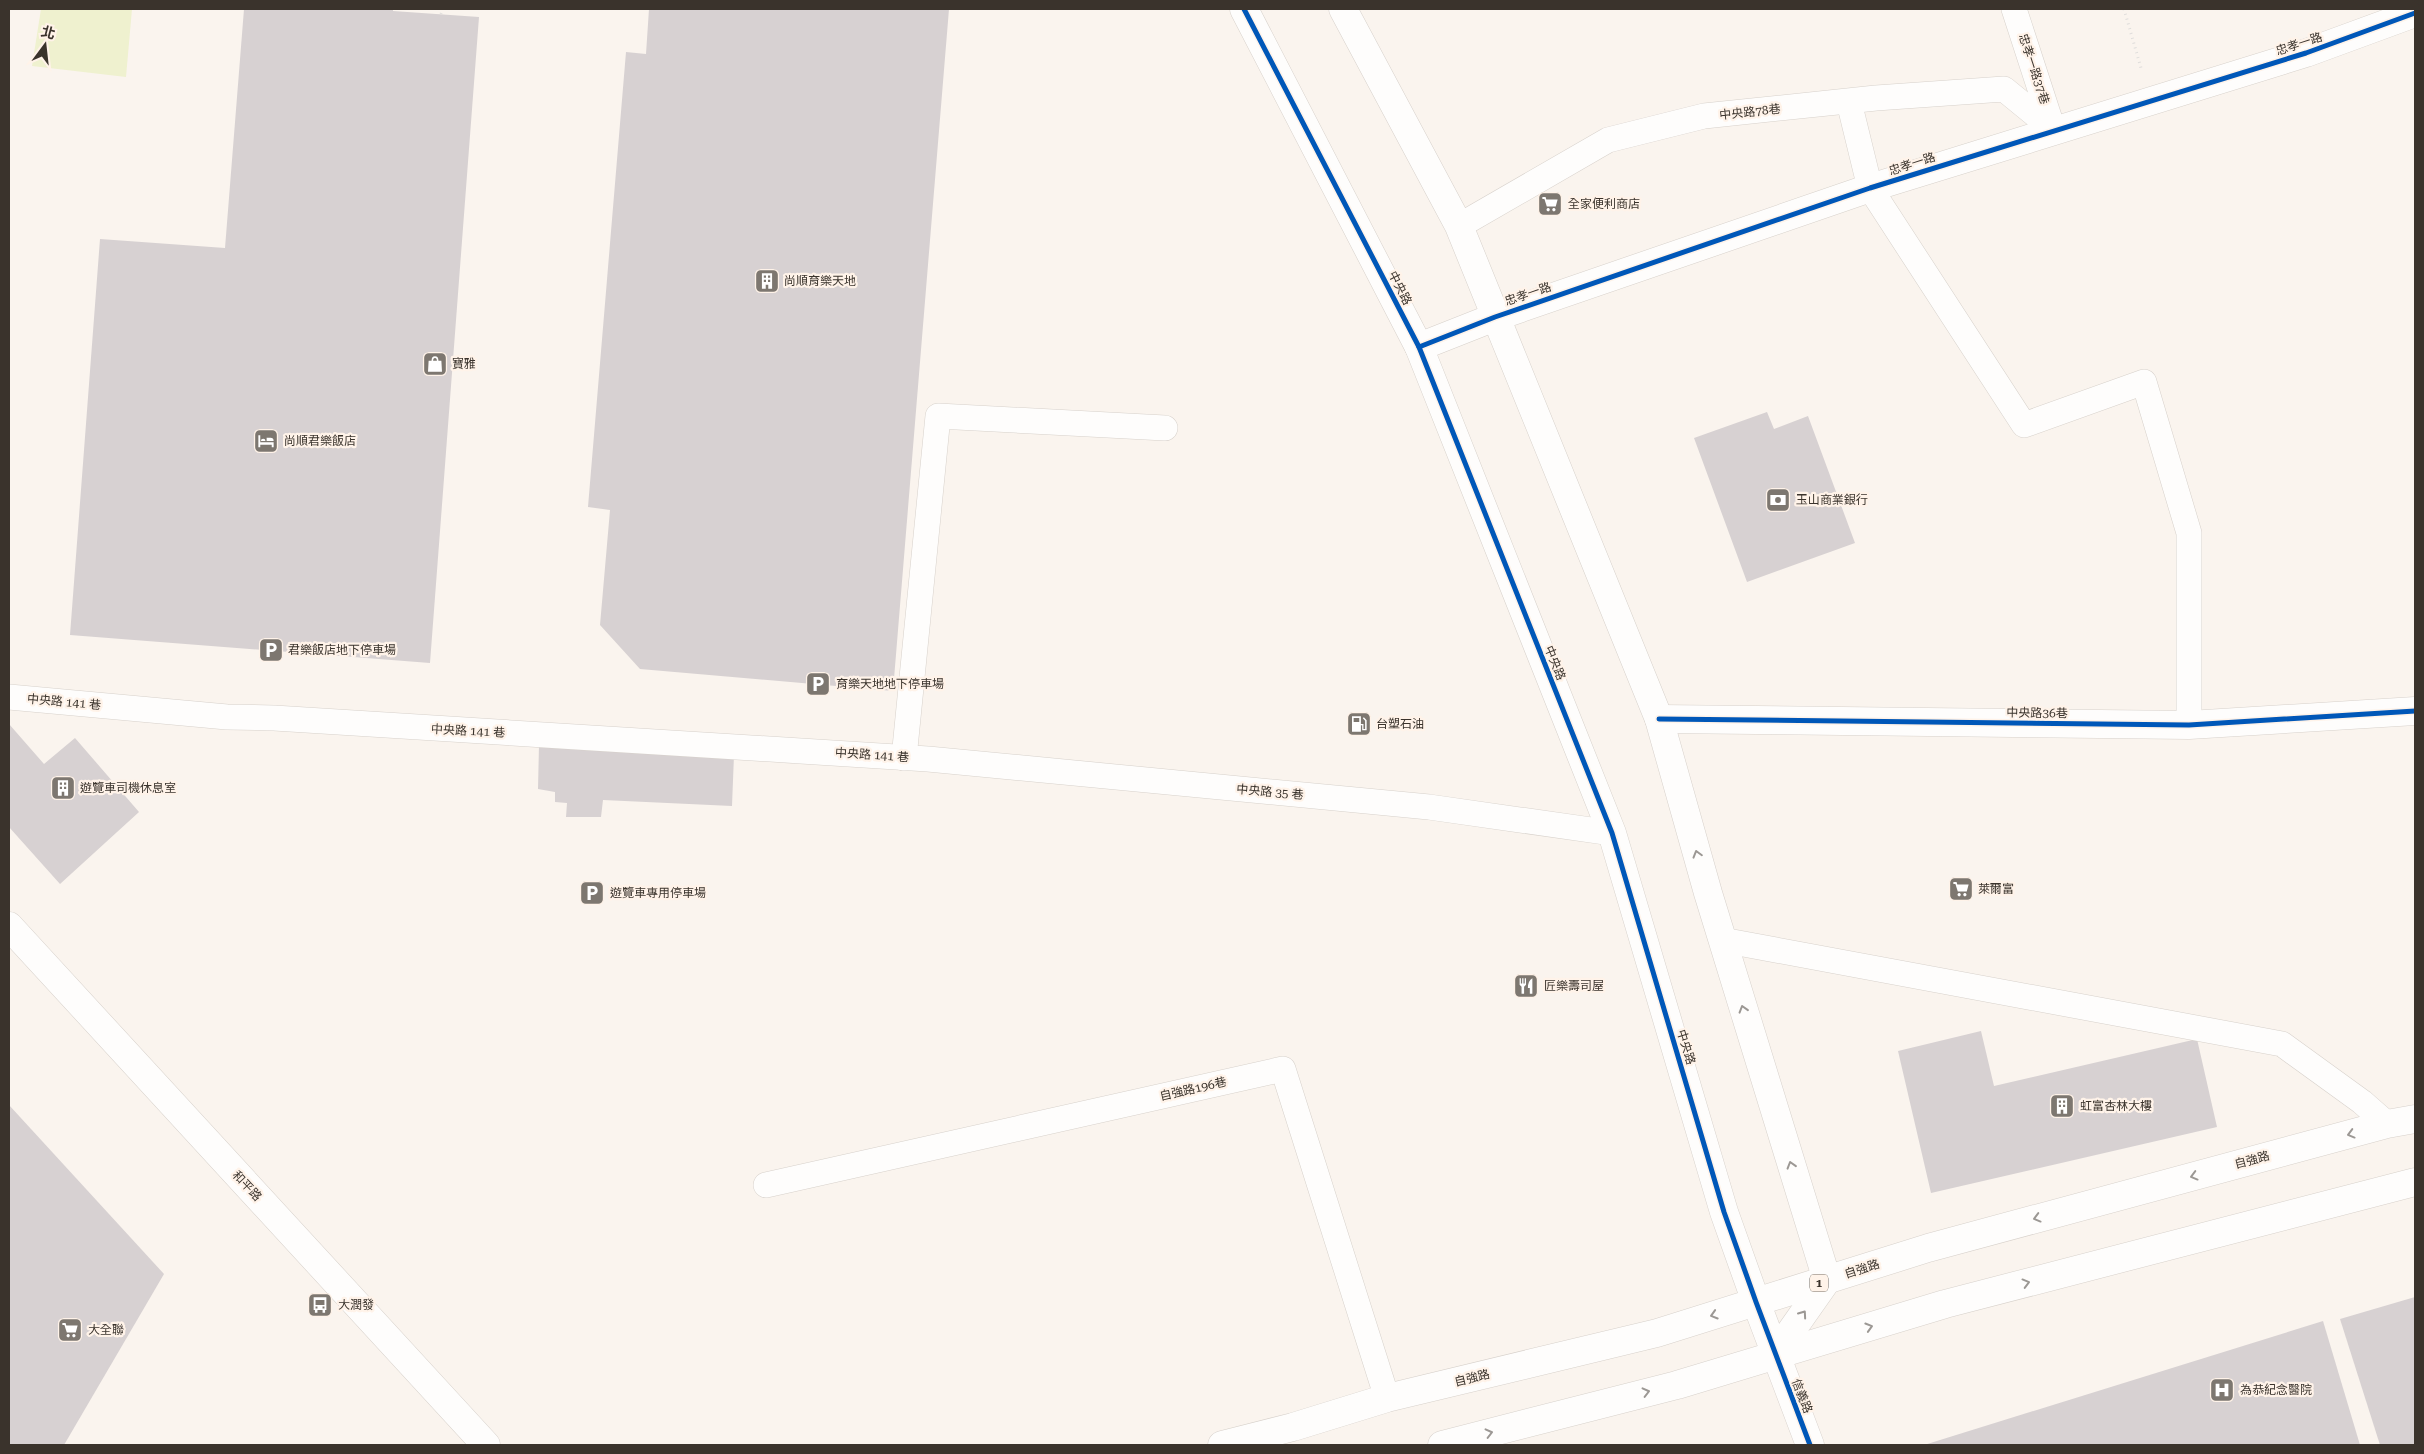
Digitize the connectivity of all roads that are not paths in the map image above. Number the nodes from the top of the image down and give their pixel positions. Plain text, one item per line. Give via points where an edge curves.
1 (1244, 9) edge
2 (1343, 9) edge
3 (2014, 9) edge
4 (2415, 13) edge
5 (1848, 102) junction
6 (2053, 130) junction
7 (1870, 188) junction
8 (1459, 226) junction
9 (1495, 316) junction
10 (1419, 347) junction
11 (1164, 428) dead end
12 (9, 696) edge
13 (2415, 711) edge
14 (1659, 719) junction
15 (2189, 725) junction
16 (916, 758) junction
17 (1612, 833) junction
18 (9, 926) edge
19 (1722, 940) junction
20 (2415, 1118) edge
21 (2387, 1124) junction
22 (2415, 1182) edge
23 (766, 1185) dead end
24 (1827, 1280) junction
25 (1756, 1302) junction
26 (1775, 1354) junction
27 (1387, 1398) junction
28 (1296, 1436) edge
29 (486, 1445) edge
30 (1222, 1445) edge
31 (1442, 1445) edge
32 (1810, 1445) edge

1 - 10 street, 中央路
2 - 8 street
3 - 6 lane, 忠孝一路37巷
4 - 6 street, 忠孝一路 via 2306,53
5 - 6 lane, 中央路78巷 via 2004,89
5 - 7 lane
5 - 8 lane, 中央路78巷 via 1704,116 1608,140
6 - 7 street, 忠孝一路
7 - 9 street, 忠孝一路
7 - 15 lane via 2024,425 2144,382 2189,533
8 - 9 street
9 - 10 street, 忠孝一路
9 - 14 street
10 - 17 street, 中央路
11 - 16 lane via 938,416
12 - 16 lane, 中央路 141 巷 via 227,717
13 - 15 street, 中央路36巷
14 - 15 street, 中央路36巷
19 -> 14 street
16 - 17 lane, 中央路 35 巷 via 1429,807
17 - 25 street, 中央路 via 1724,1212
18 - 29 street, 和平路
19 - 21 lane via 2282,1044
24 -> 19 street
20 - 21 street, 自強路 / 1
21 -> 24 street, 自強路 / 1 via 1928,1248
26 -> 22 street via 1945,1304
23 - 27 lane, 自強路196巷 via 1283,1068
24 - 25 street, 自強路 / 1
26 -> 24 street
25 - 26 street, 中央路
25 -> 27 street, 自強路 / 1 via 1657,1333
31 -> 26 street via 1677,1385
26 - 32 street, 信義路
27 - 28 street, 自強路 / 1
28 - 30 street, 自強路 / 1

